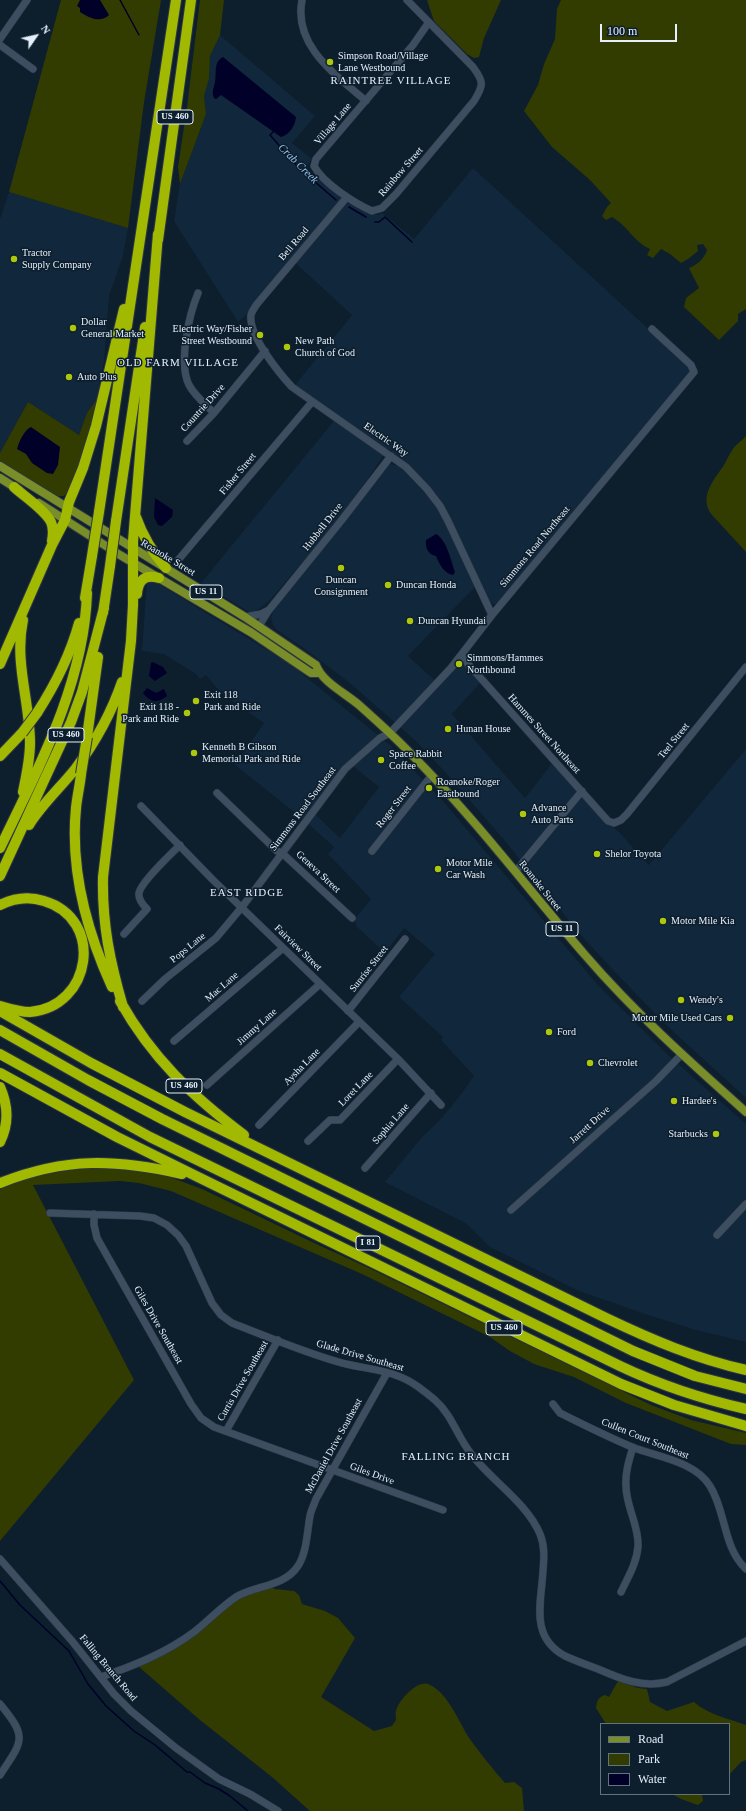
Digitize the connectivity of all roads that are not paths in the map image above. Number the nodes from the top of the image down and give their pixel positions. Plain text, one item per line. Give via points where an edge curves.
1 (27, 0) edge
2 (176, 0) edge
3 (191, 0) edge
4 (302, 0) edge
5 (407, 0) edge
6 (429, 22) junction
7 (0, 39) edge
8 (0, 45) edge
9 (33, 69) dead end
10 (366, 100) junction
11 (314, 166) joint
12 (347, 197) junction
13 (142, 227) junction
14 (158, 234) junction
15 (198, 293) dead end
16 (257, 304) joint
17 (652, 329) dead end
18 (265, 351) junction
19 (312, 402) junction
20 (214, 413) junction
21 (187, 441) dead end
22 (391, 456) junction
23 (0, 466) edge
24 (0, 478) edge
25 (14, 488) junction
26 (67, 508) junction
27 (135, 512) junction
28 (65, 520) junction
29 (52, 545) junction
30 (133, 548) junction
31 (179, 559) dead end
32 (134, 563) junction
33 (166, 568) junction
34 (158, 578) junction
35 (87, 593) junction
36 (26, 602) junction
37 (133, 605) junction
38 (209, 607) junction
39 (104, 608) junction
40 (269, 610) junction
41 (492, 615) junction
42 (245, 617) junction
43 (259, 626) junction
44 (252, 633) junction
45 (295, 650) junction
46 (461, 656) junction
47 (0, 664) edge
48 (128, 665) junction
49 (746, 667) edge
50 (319, 674) junction
51 (390, 733) junction
52 (0, 756) edge
53 (432, 775) junction
54 (582, 792) junction
55 (217, 793) dead end
56 (141, 806) dead end
57 (18, 811) junction
58 (614, 823) joint
59 (180, 845) junction
60 (0, 848) edge
61 (372, 851) dead end
62 (282, 853) junction
63 (10, 856) junction
64 (515, 872) junction
65 (0, 876) edge
66 (0, 906) edge
67 (242, 907) junction
68 (352, 918) dead end
69 (124, 934) dead end
70 (405, 939) dead end
71 (283, 948) junction
72 (320, 984) junction
73 (142, 1001) dead end
74 (0, 1006) edge
75 (123, 1007) junction
76 (0, 1011) edge
77 (348, 1011) junction
78 (359, 1022) junction
79 (0, 1030) edge
80 (174, 1041) dead end
81 (0, 1054) edge
82 (682, 1054) junction
83 (398, 1059) junction
84 (0, 1073) edge
85 (207, 1085) dead end
86 (0, 1087) edge
87 (431, 1093) junction
88 (441, 1105) dead end
89 (746, 1112) edge
90 (259, 1125) dead end
91 (308, 1141) dead end
92 (0, 1142) edge
93 (263, 1150) junction
94 (365, 1168) dead end
95 (198, 1177) junction
96 (0, 1183) edge
97 (746, 1204) edge
98 (511, 1210) dead end
99 (50, 1213) dead end
100 (94, 1214) junction
101 (717, 1235) dead end
102 (278, 1340) junction
103 (722, 1364) junction
104 (746, 1366) edge
105 (746, 1370) edge
106 (387, 1373) junction
107 (746, 1389) edge
108 (553, 1404) dead end
109 (746, 1409) edge
110 (716, 1418) junction
111 (746, 1423) edge
112 (746, 1426) edge
113 (226, 1431) junction
114 (633, 1447) junction
115 (331, 1470) junction
116 (443, 1510) dead end
117 (0, 1558) edge
118 (746, 1569) edge
119 (621, 1592) dead end
120 (746, 1641) edge
121 (101, 1677) junction
122 (0, 1704) edge
123 (0, 1775) edge
124 (278, 1811) edge

1 - 7 street
2 - 13 highway, US 460
3 - 14 highway, US 460
4 - 10 street via 303,24 307,40 315,55
5 - 6 street
6 - 10 street, Village Lane via 413,45
6 - 12 street, Rainbow Street via 473,67 481,78 482,88 474,101 382,208 372,211
8 - 9 street
10 - 11 street, Village Lane via 316,160
11 - 12 street, Rainbow Street via 318,174
12 - 16 street, Bell Road
13 - 26 highway via 96,426
13 - 35 highway, US 460, bridge
14 - 27 highway
14 - 39 highway, US 460, bridge
15 - 20 street via 187,341 185,370 195,395
16 - 18 street, Electric Way via 251,313 251,321 254,334
17 - 41 street, Simmons Road Northeast via 691,365 694,372
18 - 19 street, Electric Way via 286,381
18 - 20 street, Countrie Drive
19 - 22 street, Electric Way
19 - 31 street, Fisher Street
20 - 21 street, Countrie Drive
22 - 40 street, Hubbell Drive
22 - 41 street, Electric Way via 417,477 440,506
23 - 26 main road, Roanoke Street / US 11
24 - 25 main road, Roanoke Street / US 11
25 - 28 main road, Roanoke Street / US 11
25 - 29 highway via 45,513 53,529
26 - 28 highway
26 - 30 main road, Roanoke Street / US 11
27 - 30 highway
27 - 33 highway via 144,538
28 - 29 highway
28 - 32 main road, Roanoke Street / US 11
29 - 36 highway
30 - 32 highway
30 - 33 main road, Roanoke Street / US 11
32 - 34 main road, Roanoke Street / US 11
32 - 37 highway
33 - 42 main road, Roanoke Street / US 11
34 - 37 highway via 148,577 141,580
34 - 38 main road, Roanoke Street / US 11
35 - 52 highway, bridge via 70,652 51,691 22,733
35 - 57 highway, US 460 via 79,652 70,686 53,735
36 - 47 highway
36 - 57 highway via 21,629 20,659 30,744
37 - 48 highway
38 - 43 main road via 220,609 251,627
38 - 44 main road, Roanoke Street / US 11
39 - 63 highway, US 460 via 86,678 71,722
39 - 75 highway, US 460, bridge via 75,831 80,888 87,918 96,948
40 - 42 street
40 - 43 street, Hubbell Drive
41 - 46 street, Simmons Road Northeast
42 - 43 main road, Roanoke Street / US 11
43 - 45 main road, Roanoke Street / US 11
44 - 45 main road via 262,632 288,649
44 - 50 main road, Roanoke Street / US 11 via 311,673
45 - 50 main road, Roanoke Street / US 11 via 316,665
46 - 51 street, Simmons Road Northeast
46 - 54 street, Hammes Street Northeast
48 - 63 highway via 113,707 94,742 34,816
48 - 75 highway via 103,897 108,955
49 - 58 street, Teel Street via 627,814
50 - 51 main road, Roanoke Street / US 11
51 - 53 main road, Roanoke Street / US 11
51 - 62 street, Simmons Road Southeast via 375,742 345,769
53 - 61 street, Roger Street
53 - 64 main road, Roanoke Street / US 11
54 - 58 street, Hammes Street Northeast via 608,821
54 - 64 street
55 - 62 street, Geneva Street
56 - 59 street, Fairview Street
57 - 60 highway, US 460
59 - 67 street, Fairview Street
59 - 69 street via 158,866 141,888 140,900 147,909
62 - 67 street, Simmons Road Southeast
62 - 68 street, Geneva Street
63 - 65 highway, US 460
64 - 82 main road, Roanoke Street / US 11 via 596,968
66 - 74 highway via 28,898 54,904 76,925 84,954 77,982 58,1002 30,1012
67 - 71 street, Fairview Street
67 - 73 street, Pops Lane via 216,938
70 - 77 street, Sunrise Street
71 - 72 street, Fairview Street
71 - 80 street, Mac Lane
72 - 77 street, Fairview Street
72 - 85 street, Jimmy Lane
75 - 93 highway, US 460 via 146,1043 177,1079
76 - 93 highway via 125,1080
77 - 78 street, Fairview Street
78 - 83 street, Fairview Street
78 - 90 street, Aysha Lane
79 - 107 highway, I 81 via 162,1119 633,1352 695,1376
81 - 109 highway, I 81 via 150,1137 620,1366 708,1400
82 - 89 main road, Roanoke Street / US 11
82 - 98 street, Jarrett Drive via 656,1081
83 - 87 street, Fairview Street
83 - 91 street, Loret Lane via 340,1120 330,1120
84 - 95 highway, US 460
86 - 92 highway via 7,1114
87 - 88 street, Fairview Street
87 - 94 street, Sophia Lane
93 - 103 highway, US 460 via 633,1331
95 - 96 highway via 113,1162 51,1167
95 - 110 highway, US 460 via 621,1384
97 - 101 street
99 - 100 street, Glade Drive Southeast
100 - 102 street, Glade Drive Southeast via 154,1218 167,1225 178,1234 186,1246 212,1302 221,1315 232,1323
100 - 113 street, Giles Drive Southeast via 97,1238 191,1404 208,1424
102 - 106 street, Glade Drive Southeast via 342,1363
102 - 113 street, Curtis Drive Southeast
103 - 104 highway
103 - 105 highway, US 460
106 - 115 street, McDaniel Drive Southeast
106 - 120 street, Glade Drive Southeast via 412,1382 437,1402 452,1420 471,1454 504,1487 536,1525 544,1552 541,1630 554,1649 628,1681 655,1685 668,1682
108 - 114 street, Cullen Court Southeast via 560,1413
110 - 111 highway
110 - 112 highway, US 460
113 - 115 street, Giles Drive
114 - 118 street, Cullen Court Southeast via 680,1463 704,1478 713,1492 736,1557
114 - 119 street via 626,1475 626,1488 637,1530 638,1548 634,1565
115 - 116 street, Giles Drive
115 - 121 street, McDaniel Drive Southeast via 310,1514 303,1553 291,1574 282,1580 237,1596 193,1632 165,1649 134,1665
117 - 121 street, Falling Branch Road
121 - 124 street, Falling Branch Road via 131,1711 176,1748 219,1779
122 - 123 street via 14,1720 20,1740

